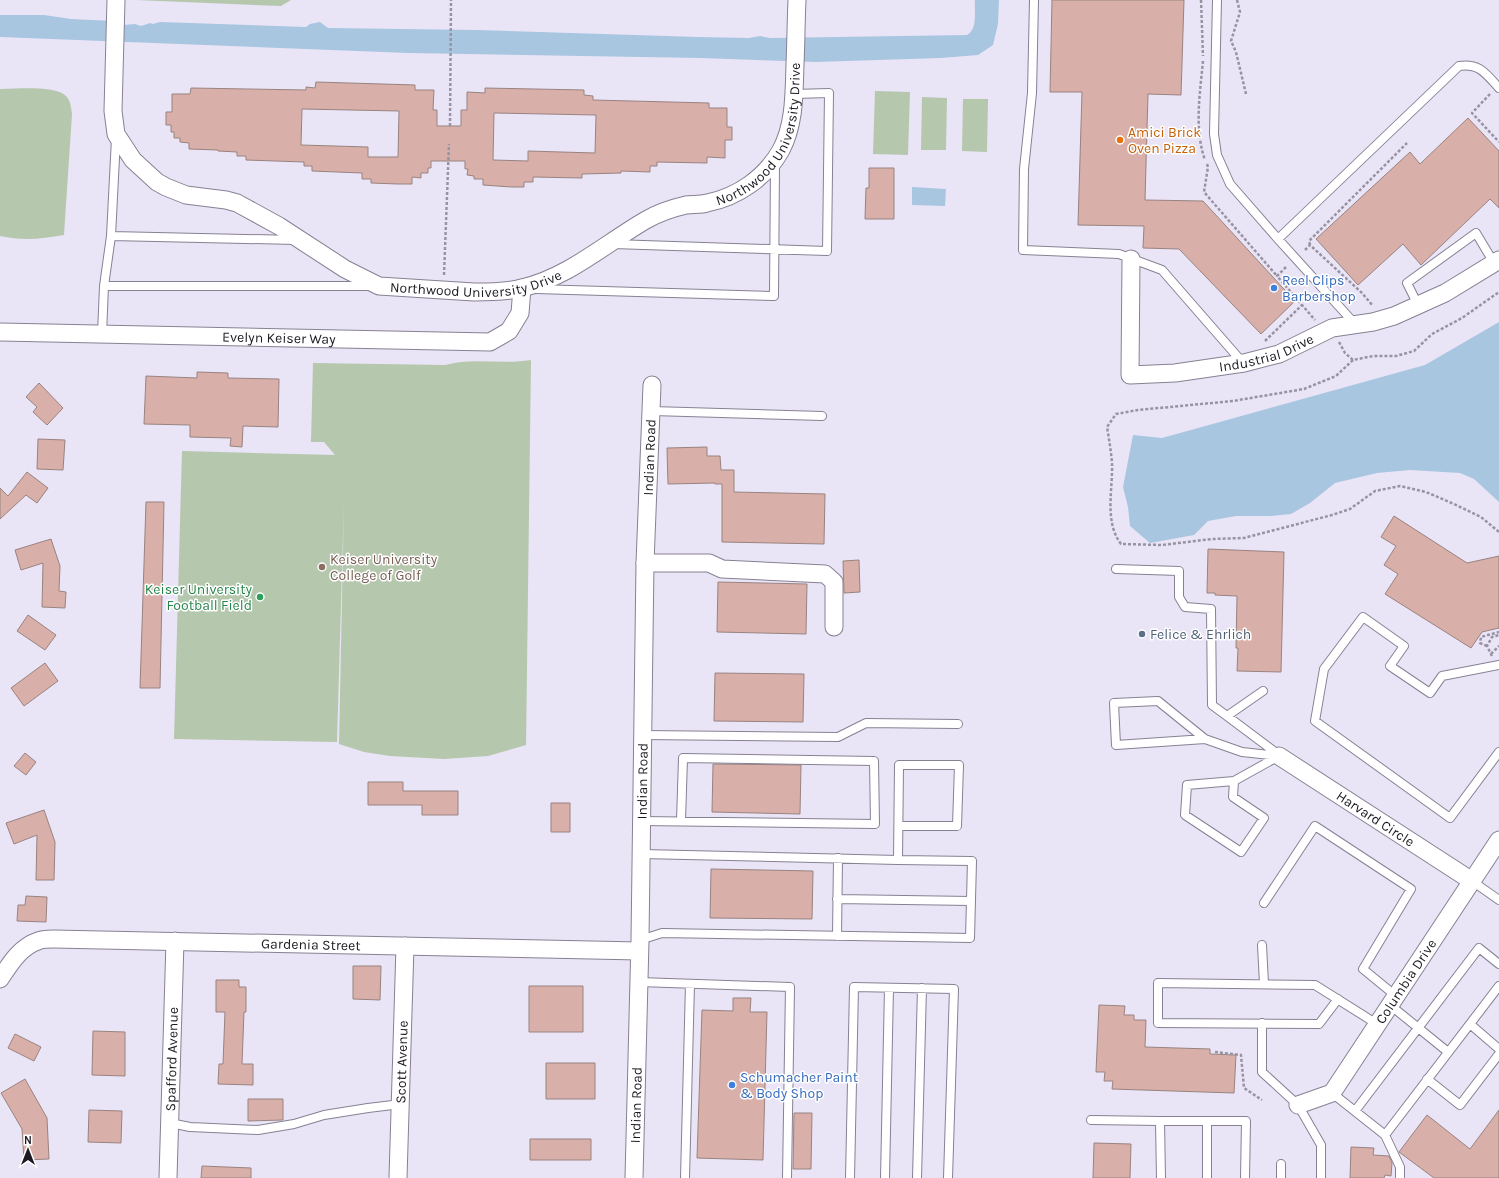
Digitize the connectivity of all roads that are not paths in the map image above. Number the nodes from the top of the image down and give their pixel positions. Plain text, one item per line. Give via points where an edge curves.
1 (797, 0) edge
2 (1034, 0) edge
3 (1217, 0) edge
4 (116, 7) edge
5 (1499, 88) edge
6 (794, 94) junction
7 (116, 134) junction
8 (775, 159) junction
9 (111, 236) junction
10 (1278, 239) junction
11 (300, 240) junction
12 (610, 244) junction
13 (775, 249) junction
14 (1132, 259) junction
15 (1497, 261) edge
16 (104, 286) junction
17 (379, 286) junction
18 (522, 288) junction
19 (1418, 305) junction
20 (1355, 324) junction
21 (0, 332) edge
22 (102, 334) junction
23 (1249, 362) junction
24 (652, 385) dead end
25 (652, 411) junction
26 (822, 416) dead end
27 (645, 563) junction
28 (1116, 569) dead end
29 (834, 627) dead end
30 (1499, 665) edge
31 (1263, 691) dead end
32 (1227, 716) junction
33 (958, 724) dead end
34 (643, 735) junction
35 (1205, 739) junction
36 (1499, 752) edge
37 (1279, 756) junction
38 (1234, 781) junction
39 (641, 821) junction
40 (681, 821) junction
41 (899, 826) junction
42 (1499, 840) edge
43 (641, 854) junction
44 (838, 858) junction
45 (898, 860) junction
46 (1472, 881) junction
47 (837, 899) junction
48 (1499, 900) edge
49 (971, 901) junction
50 (1264, 903) dead end
51 (837, 936) junction
52 (175, 941) junction
53 (1262, 945) dead end
54 (405, 946) junction
55 (639, 946) junction
56 (1499, 964) edge
57 (0, 979) edge
58 (639, 982) junction
59 (690, 984) junction
60 (1264, 984) junction
61 (1499, 986) edge
62 (889, 988) junction
63 (922, 988) junction
64 (1338, 999) junction
65 (1393, 1000) junction
66 (1262, 1023) junction
67 (1377, 1024) junction
68 (1470, 1024) junction
69 (1419, 1028) junction
70 (1499, 1049) edge
71 (1448, 1052) junction
72 (1499, 1054) edge
73 (1427, 1079) junction
74 (1332, 1093) junction
75 (400, 1104) junction
76 (1298, 1105) junction
77 (1355, 1112) junction
78 (1091, 1120) dead end
79 (1160, 1121) junction
80 (1207, 1121) junction
81 (170, 1123) junction
82 (1385, 1135) junction
83 (1281, 1164) dead end
84 (168, 1178) edge
85 (398, 1178) edge
86 (634, 1178) edge
87 (685, 1178) edge
88 (787, 1178) edge
89 (850, 1178) edge
90 (885, 1178) edge
91 (917, 1178) edge
92 (948, 1178) edge
93 (1161, 1178) edge
94 (1207, 1178) edge
95 (1245, 1178) edge
96 (1281, 1178) edge
97 (1321, 1178) edge
98 (1400, 1178) edge

1 - 6 street, Northwood University Drive
2 - 14 lane via 1032,93 1024,169 1023,250 1119,254
3 - 10 lane via 1214,127 1217,155 1230,184
4 - 7 street, Northwood University Drive via 113,111
5 - 10 lane via 1479,67 1469,64 1459,66
6 - 8 street, Northwood University Drive via 790,127
6 - 13 lane via 829,93 827,251
7 - 9 lane
7 - 11 street, Northwood University Drive via 133,160 157,182 186,195 237,203
8 - 12 street, Northwood University Drive via 759,177 734,194 718,201 665,211 646,220
8 - 13 lane
9 - 11 lane
9 - 16 lane
10 - 20 lane
11 - 17 street, Northwood University Drive via 345,269
12 - 13 lane
12 - 18 street, Northwood University Drive via 559,274
13 - 18 lane via 774,296
14 - 23 lane via 1162,270
14 - 23 street, Industrial Drive via 1130,375 1175,373
15 - 19 street, Industrial Drive via 1445,293
15 - 19 lane via 1476,233 1407,283
16 - 17 lane
16 - 22 lane
17 - 18 street, Northwood University Drive via 486,292
18 - 22 street, Evelyn Keiser Way via 520,313 509,331 490,342
19 - 20 street, Industrial Drive via 1394,316
20 - 23 street, Industrial Drive via 1332,328 1279,354
21 - 22 street, Evelyn Keiser Way
24 - 25 street, Indian Road
25 - 26 lane
25 - 27 street, Indian Road
27 - 29 street via 709,563 722,569 825,574 834,582
27 - 34 street, Indian Road
28 - 32 lane via 1179,571 1178,597 1185,607 1211,609 1212,705
30 - 36 lane via 1442,676 1430,693 1390,666 1404,646 1363,617 1324,670 1315,721 1450,818
31 - 32 lane
32 - 37 lane
33 - 34 lane via 866,723 838,737
34 - 39 street, Indian Road
35 - 35 lane via 1158,701 1114,703 1116,745
35 - 37 lane via 1242,752
37 - 38 lane
37 - 46 street, Harvard Circle
38 - 38 lane via 1187,785 1185,815 1242,852 1264,818 1233,798
39 - 40 lane
39 - 43 street, Indian Road
40 - 40 lane via 874,824 874,761 683,758
41 - 41 lane via 899,764 959,764 957,826
41 - 45 lane
42 - 46 street, Columbia Drive
43 - 44 lane
43 - 55 street, Indian Road
44 - 45 lane
44 - 47 lane
45 - 49 lane via 972,861
46 - 48 lane
46 - 65 street, Columbia Drive
47 - 49 lane
47 - 51 lane
49 - 51 lane via 970,938
50 - 65 lane via 1315,826 1411,889 1363,969
51 - 55 lane via 662,933
52 - 54 street, Gardenia Street
52 - 57 street, Gardenia Street via 39,940 26,947
52 - 81 street, Spafford Avenue
53 - 60 lane
54 - 55 street, Gardenia Street
54 - 75 street, Scott Avenue
55 - 58 street, Indian Road
56 - 69 lane via 1479,948
58 - 59 lane
58 - 86 street, Indian Road
59 - 87 lane
59 - 88 lane via 790,987
60 - 64 lane via 1315,984
60 - 66 lane via 1158,983 1158,1023
61 - 68 lane
62 - 63 lane
62 - 89 lane via 854,987
62 - 90 lane
63 - 91 lane
63 - 92 lane via 954,989
64 - 66 lane via 1318,1024
64 - 67 lane
65 - 67 street, Columbia Drive
65 - 69 lane
66 - 76 lane via 1262,1072
67 - 74 street, Columbia Drive
68 - 70 lane
68 - 71 lane
69 - 71 lane
69 - 77 lane
71 - 73 lane
72 - 73 lane via 1460,1105
73 - 82 lane
74 - 76 street
74 - 77 lane
75 - 81 lane via 324,1115 294,1124 258,1130 190,1127
75 - 85 street, Scott Avenue
76 - 97 lane via 1321,1145
77 - 82 lane
78 - 79 lane
79 - 80 lane
79 - 93 lane
80 - 94 lane
80 - 95 lane via 1246,1121
81 - 84 street, Spafford Avenue
82 - 98 lane via 1400,1167
83 - 96 lane

